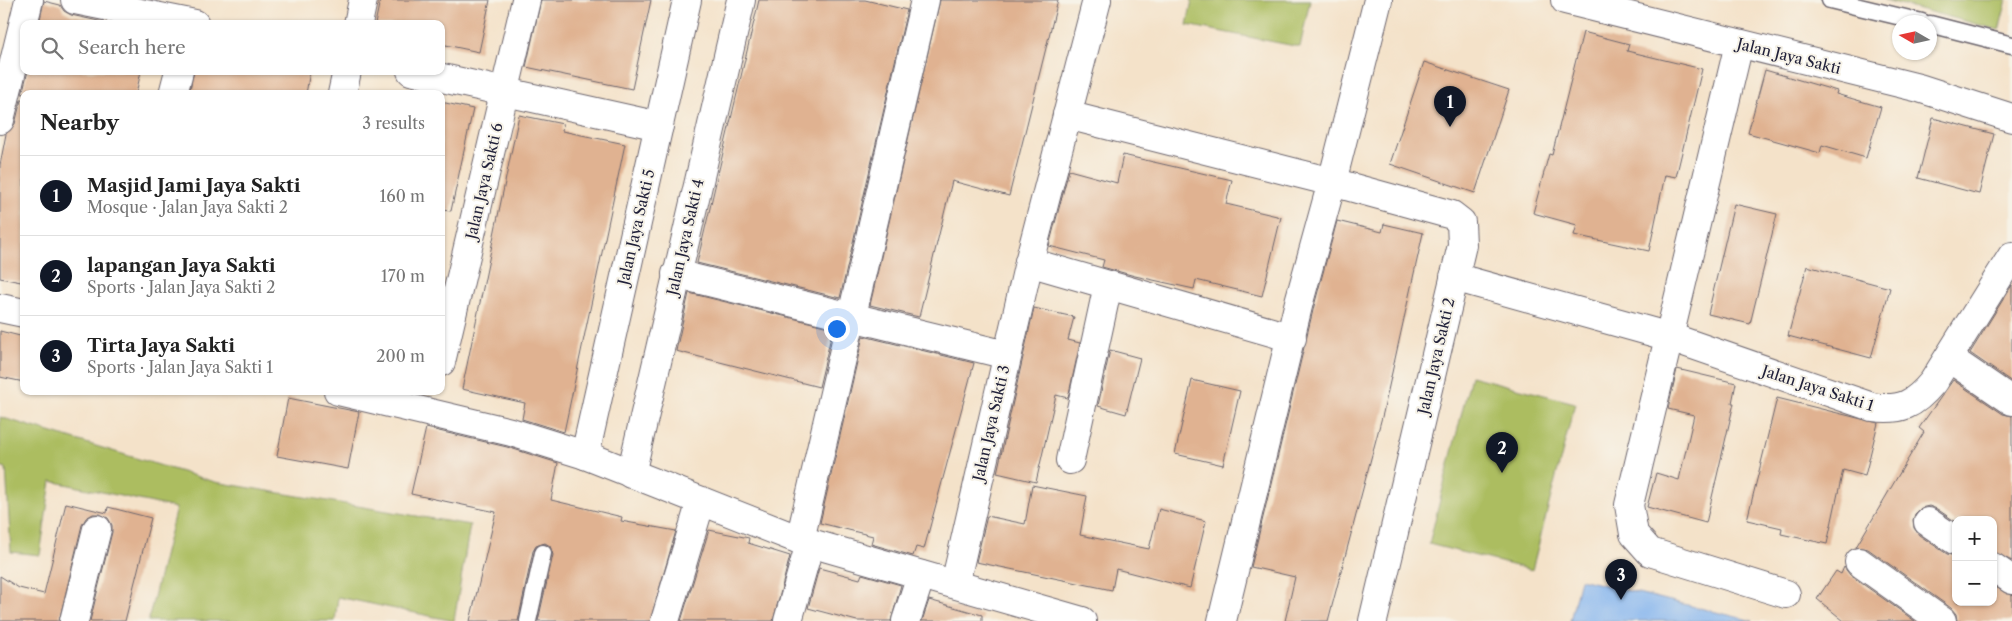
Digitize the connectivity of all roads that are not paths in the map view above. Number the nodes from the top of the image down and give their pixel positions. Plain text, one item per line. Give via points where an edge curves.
1 (29, 0) edge
2 (75, 0) edge
3 (363, 0) edge
4 (526, 0) edge
5 (687, 0) edge
6 (741, 0) edge
7 (925, 0) edge
8 (1097, 0) edge
9 (1378, 0) edge
10 (1565, 0) edge
11 (1830, 0) edge
12 (1893, 15) edge
13 (24, 20) edge
14 (172, 20) edge
15 (359, 20) edge
16 (1937, 26) edge
17 (20, 37) edge
18 (1739, 44) junction
19 (2012, 44) edge
20 (178, 75) edge
21 (347, 75) edge
22 (430, 75) edge
23 (174, 90) edge
24 (343, 90) edge
25 (506, 91) junction
26 (1067, 115) junction
27 (2012, 118) edge
28 (0, 120) edge
29 (659, 126) junction
30 (1332, 182) junction
31 (2012, 256) edge
32 (1029, 262) junction
33 (676, 274) junction
34 (1454, 277) junction
35 (1108, 286) junction
36 (0, 308) edge
37 (20, 312) edge
38 (850, 318) junction
39 (1670, 337) junction
40 (1292, 338) junction
41 (445, 345) edge
42 (1007, 355) junction
43 (1949, 358) junction
44 (372, 395) edge
45 (2012, 401) edge
46 (432, 402) edge
47 (585, 455) junction
48 (1070, 460) dead end
49 (630, 474) junction
50 (701, 501) junction
51 (1928, 522) dead end
52 (97, 529) dead end
53 (1952, 538) edge
54 (805, 541) junction
55 (543, 553) dead end
56 (1859, 562) dead end
57 (1997, 570) edge
58 (922, 575) junction
59 (2012, 580) edge
60 (955, 584) junction
61 (1786, 594) dead end
62 (74, 621) edge
63 (528, 621) edge
64 (665, 621) edge
65 (788, 621) edge
66 (906, 621) edge
67 (1082, 621) edge
68 (1222, 621) edge
69 (1373, 621) edge
70 (1942, 621) edge

1 - 13 street
2 - 14 street
3 - 15 street
4 - 25 street, Jalan Jaya Sakti 6
5 - 29 street, Jalan Jaya Sakti 5
6 - 33 street, Jalan Jaya Sakti 4
7 - 38 street
8 - 26 street, Jalan Jaya Sakti 3
9 - 30 street
10 - 18 street, Jalan Jaya Sakti
11 - 12 lane
16 - 19 lane
17 - 28 street
18 - 27 street, Jalan Jaya Sakti via 1919,88
18 - 39 street
20 - 23 street
21 - 24 street
22 - 25 street
25 - 29 street
25 - 41 street, Jalan Jaya Sakti 6
26 - 30 street
26 - 32 street, Jalan Jaya Sakti 3
29 - 47 street, Jalan Jaya Sakti 5
30 - 34 street, Jalan Jaya Sakti 2 via 1452,215 1461,222 1462,246
30 - 40 street
31 - 43 street, Jalan Jaya Sakti 1
32 - 35 street
32 - 42 street, Jalan Jaya Sakti 3
33 - 38 street
33 - 49 street, Jalan Jaya Sakti 4
34 - 39 street, Jalan Jaya Sakti 1
34 - 69 street, Jalan Jaya Sakti 2
35 - 40 street
35 - 48 street
36 - 37 street
38 - 42 street
38 - 54 street
39 - 43 street, Jalan Jaya Sakti 1 via 1872,407 1888,409 1906,407 1921,396
39 - 61 street via 1629,505 1634,534 1650,552
40 - 68 street
42 - 60 street, Jalan Jaya Sakti 3
43 - 45 street
44 - 46 street
46 - 47 street
47 - 49 street
49 - 50 street
50 - 54 street
50 - 64 street
51 - 53 street
52 - 62 street
54 - 58 street
54 - 65 street
55 - 63 lane
56 - 70 street
57 - 59 street
58 - 60 street
58 - 66 street
60 - 67 street

